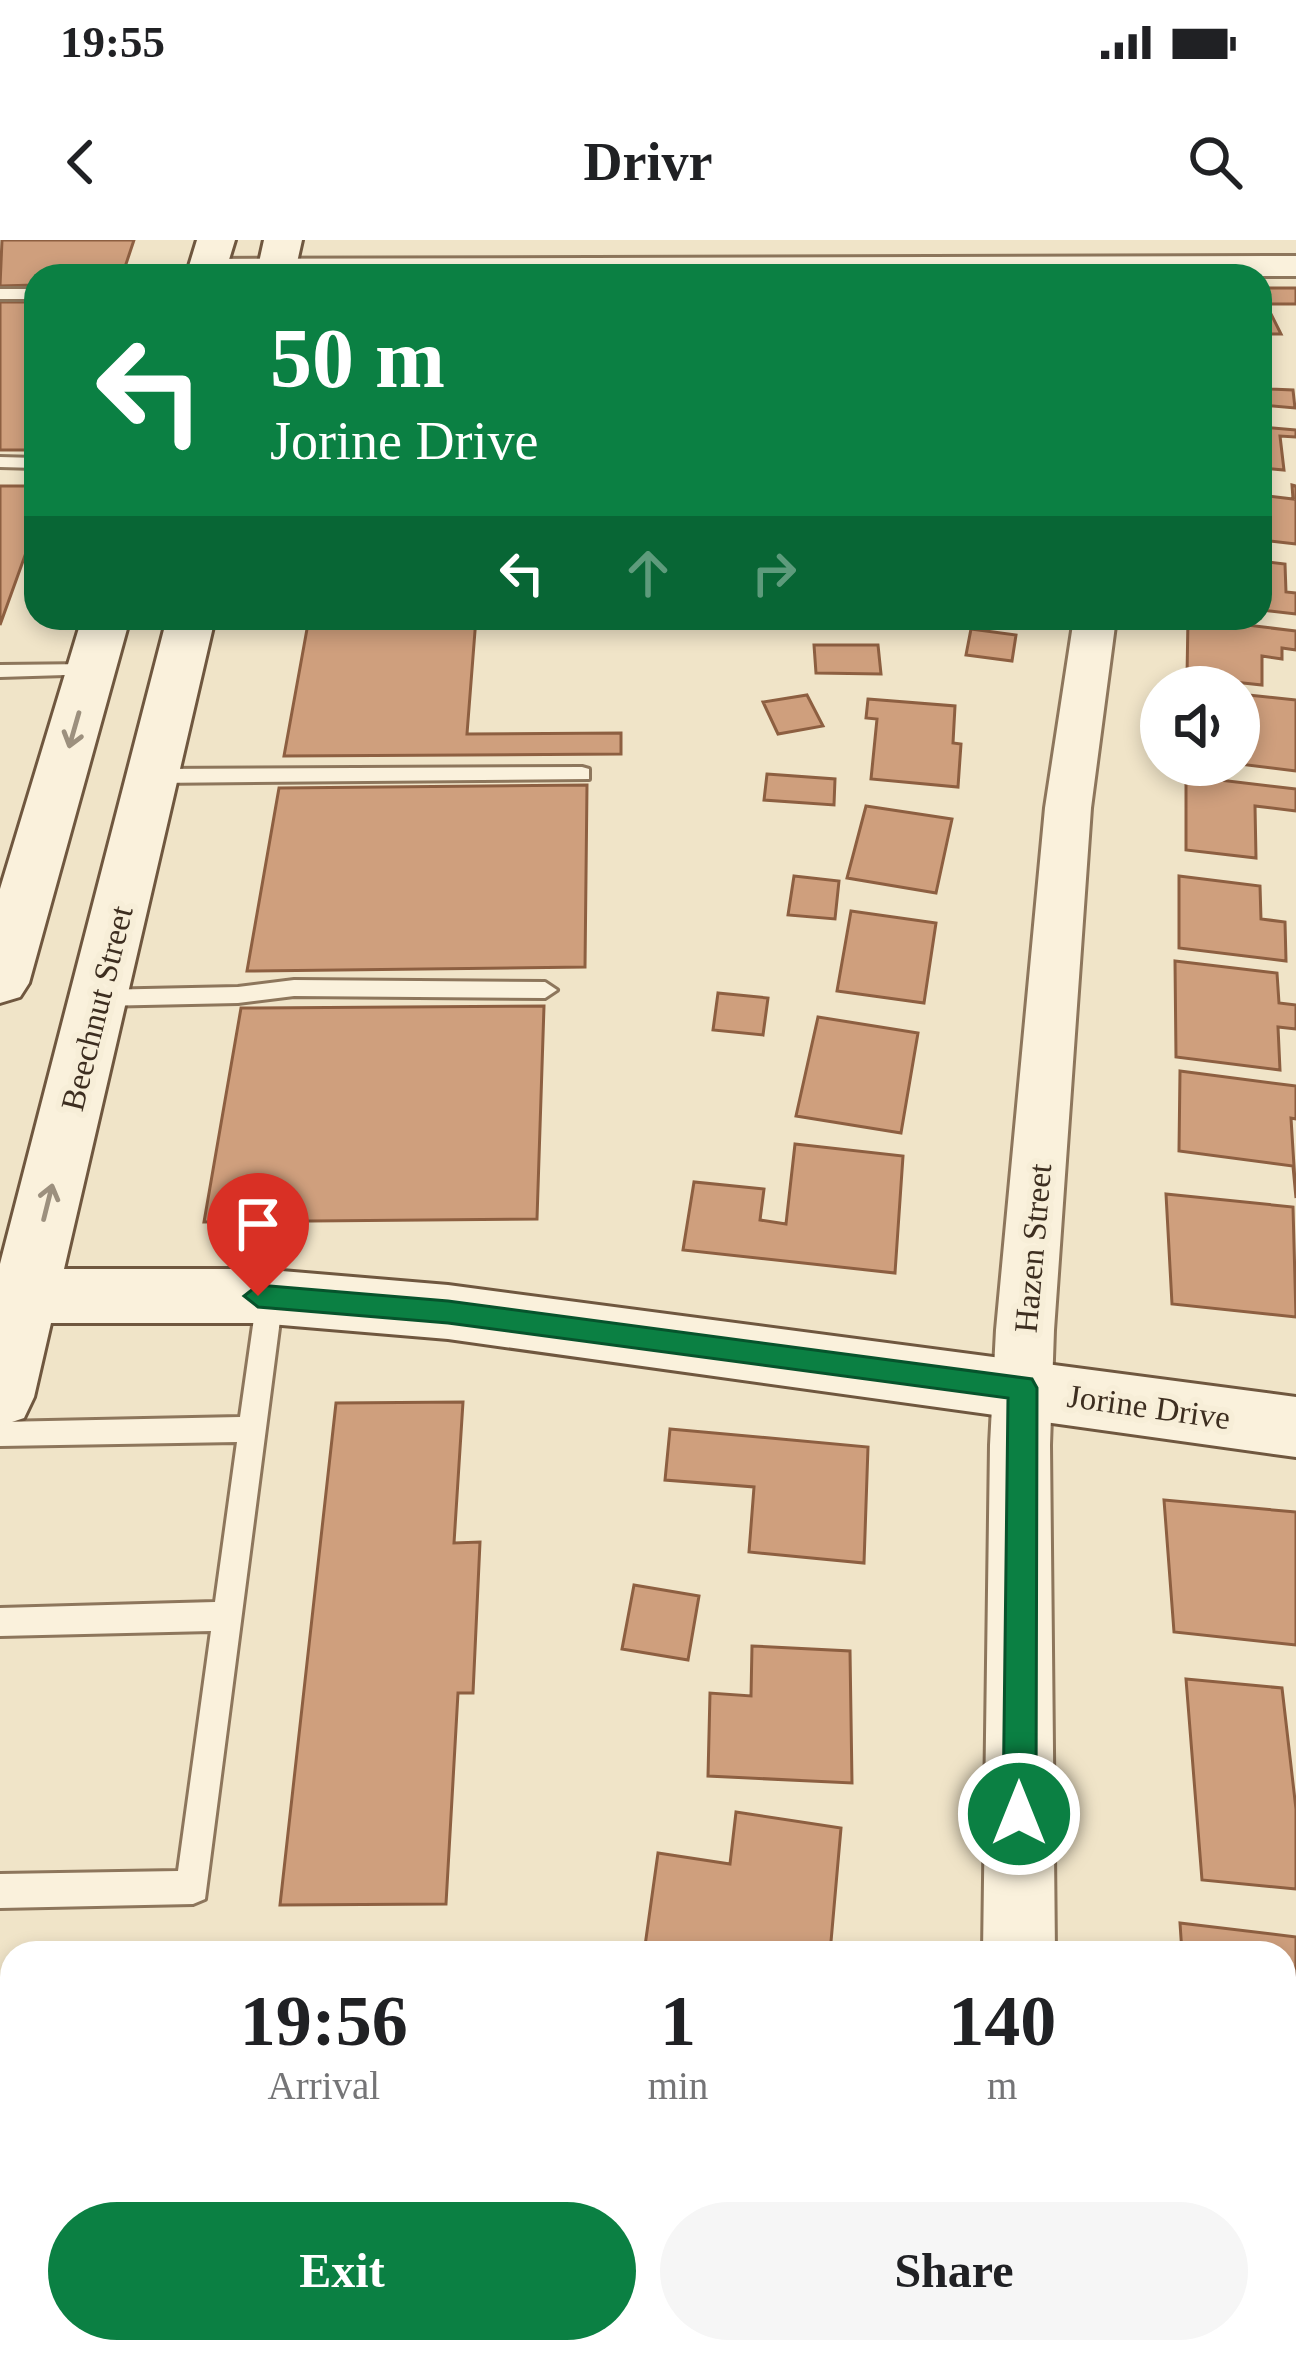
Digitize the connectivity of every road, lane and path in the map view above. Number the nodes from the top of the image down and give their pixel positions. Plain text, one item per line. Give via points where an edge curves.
1 (210, 262) edge
2 (278, 262) edge
3 (461, 264) edge
4 (1093, 630) edge
5 (188, 631) edge
6 (99, 644) edge
7 (0, 671) edge
8 (582, 774) dead end
9 (153, 776) junction
10 (0, 982) edge
11 (545, 991) dead end
12 (98, 998) junction
13 (12, 1296) edge
14 (270, 1297) junction
15 (1022, 1388) junction
16 (0, 1397) edge
17 (1296, 1426) edge
18 (252, 1429) junction
19 (0, 1433) edge
20 (228, 1616) junction
21 (0, 1622) edge
22 (0, 1891) edge
23 (1019, 1941) edge

1 - 2 street
2 - 3 street
4 - 15 street, Hazen Street via 1068,808
5 - 6 main road
5 - 9 main road, Beechnut Street
6 - 7 lane
6 -> 10 main road
8 - 9 lane
9 - 12 main road, Beechnut Street
11 - 12 lane via 294,988
13 -> 12 main road, Beechnut Street
13 - 14 main road, Jorine Drive
13 - 16 main road, Beechnut Street
14 - 15 main road, Jorine Drive via 471,1315
14 - 18 lane
15 - 17 main road, Jorine Drive
15 - 23 street, Hazen Street
18 - 19 lane
18 - 20 lane
20 - 21 lane
20 - 22 lane via 193,1887

